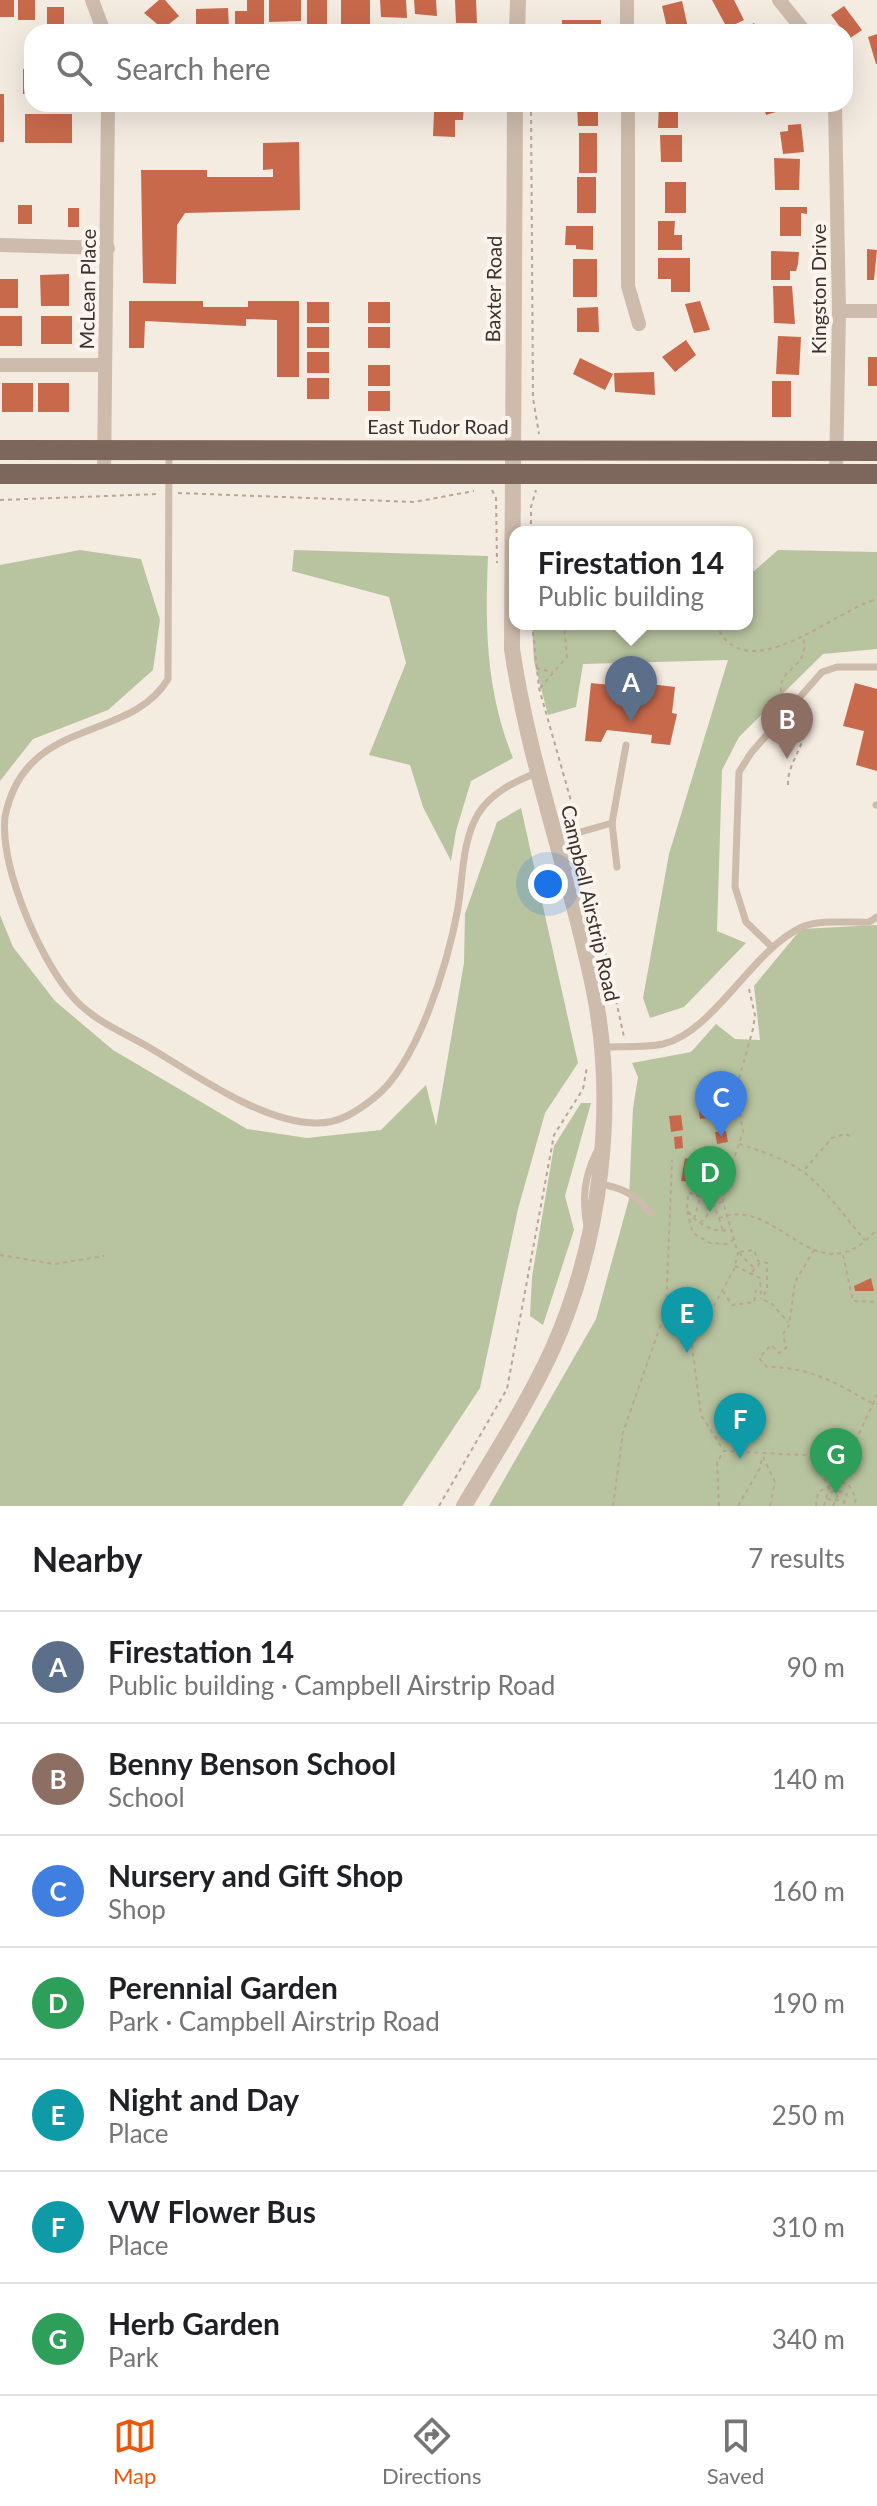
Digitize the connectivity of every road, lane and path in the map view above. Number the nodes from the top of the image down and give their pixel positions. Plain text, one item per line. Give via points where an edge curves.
1 (92, 0) edge
2 (518, 0) edge
3 (627, 0) edge
4 (779, 0) edge
5 (101, 24) edge
6 (517, 24) edge
7 (627, 24) edge
8 (798, 24) edge
9 (108, 112) edge
10 (515, 112) edge
11 (531, 112) edge
12 (628, 112) edge
13 (835, 112) edge
14 (0, 245) edge
15 (108, 248) junction
16 (839, 311) junction
17 (877, 311) edge
18 (639, 324) dead end
19 (0, 365) edge
20 (105, 365) junction
21 (539, 436) dead end
22 (0, 450) edge
23 (103, 450) junction
24 (169, 450) junction
25 (511, 450) junction
26 (836, 451) junction
27 (877, 451) edge
28 (0, 474) edge
29 (104, 474) junction
30 (511, 474) junction
31 (836, 474) junction
32 (877, 474) edge
33 (170, 484) junction
34 (489, 487) dead end
35 (538, 487) dead end
36 (480, 490) dead end
37 (0, 500) edge
38 (511, 526) edge
39 (531, 526) edge
40 (497, 573) dead end
41 (877, 599) edge
42 (512, 630) edge
43 (565, 630) edge
44 (721, 630) edge
45 (877, 667) edge
46 (536, 668) dead end
47 (554, 672) junction
48 (539, 688) dead end
49 (626, 745) dead end
50 (538, 772) junction
51 (612, 823) junction
52 (556, 839) junction
53 (617, 867) dead end
54 (877, 917) edge
55 (771, 946) junction
56 (745, 977) junction
57 (601, 1047) junction
58 (588, 1062) dead end
59 (853, 1137) dead end
60 (602, 1140) junction
61 (739, 1144) junction
62 (672, 1160) dead end
63 (804, 1170) junction
64 (597, 1184) junction
65 (700, 1197) junction
66 (711, 1202) junction
67 (723, 1202) junction
68 (687, 1210) junction
69 (650, 1213) dead end
70 (729, 1214) junction
71 (707, 1216) junction
72 (718, 1218) junction
73 (694, 1219) junction
74 (699, 1224) junction
75 (877, 1229) edge
76 (734, 1230) junction
77 (723, 1232) junction
78 (589, 1236) junction
79 (736, 1238) junction
80 (866, 1241) junction
81 (814, 1250) junction
82 (738, 1252) junction
83 (842, 1253) junction
84 (0, 1255) edge
85 (104, 1256) dead end
86 (761, 1261) junction
87 (735, 1266) junction
88 (755, 1269) junction
89 (752, 1273) junction
90 (722, 1290) junction
91 (756, 1290) dead end
92 (761, 1299) junction
93 (877, 1302) edge
94 (789, 1323) junction
95 (877, 1395) edge
96 (876, 1404) edge
97 (724, 1451) junction
98 (762, 1456) junction
99 (813, 1456) junction
100 (829, 1489) junction
101 (839, 1491) junction
102 (852, 1491) junction
103 (847, 1494) junction
104 (827, 1499) junction
105 (836, 1500) junction
106 (844, 1504) edge
107 (439, 1506) edge
108 (464, 1506) edge
109 (613, 1506) edge
110 (719, 1506) edge
111 (738, 1506) edge
112 (770, 1506) edge
113 (816, 1506) edge
114 (824, 1506) edge
115 (833, 1506) edge
116 (854, 1506) edge

1 - 5 street
2 - 6 street
3 - 7 street
4 - 8 street
9 - 15 street, McLean Place
10 - 25 street, Baxter Road
11 - 21 path via 533,398
12 - 18 street via 628,286
13 - 16 street, Kingston Drive
14 - 15 street
15 - 20 street, McLean Place
16 - 17 street
16 - 26 street, Kingston Drive
19 - 20 street
20 - 23 street, McLean Place
22 - 23 main road, East Tudor Road
23 - 24 main road, East Tudor Road
23 - 29 street, McLean Place
24 - 25 main road, East Tudor Road
24 - 33 lane
25 - 26 main road, East Tudor Road
25 - 30 street, Baxter Road
26 - 27 main road, East Tudor Road
26 - 31 street, Kingston Drive
28 - 29 main road
29 - 33 main road
30 - 31 main road
30 - 33 main road
30 - 38 street, Campbell Airstrip Road
31 - 32 main road
33 - 36 path via 414,502
33 - 37 path
33 - 50 lane via 168,679 159,695 141,708 48,749 27,769 4,818 5,850 29,927 69,993 89,1013 223,1093 312,1123 350,1116 393,1079 418,1039 457,913 467,839 478,814 494,795
34 - 40 path via 496,498
35 - 39 path via 532,498
41 - 44 path via 766,651 746,650
42 - 50 street, Campbell Airstrip Road
43 - 47 path via 567,657
45 - 55 lane via 822,672 739,772 735,887 746,922
46 - 47 path
47 - 48 path
49 - 51 lane
50 - 52 street, Campbell Airstrip Road
51 - 52 lane
51 - 53 lane
52 - 57 street, Campbell Airstrip Road via 594,993
54 - 55 lane via 869,922 805,925
55 - 56 lane
56 - 57 lane via 678,1038
56 - 61 path via 755,1015 736,1089 743,1132
57 - 60 street, Campbell Airstrip Road
58 - 107 path via 583,1089 554,1135 507,1389
59 - 63 path via 832,1138
60 - 64 street, Campbell Airstrip Road
60 - 78 lane via 588,1171 583,1202
61 - 63 path via 766,1150
61 - 67 path
62 - 109 path via 666,1310 623,1432
63 - 80 path
64 - 69 lane via 622,1189
64 - 78 street, Campbell Airstrip Road
65 - 66 path
65 - 68 path via 688,1193
65 - 73 path
66 - 67 path
66 - 71 path
66 - 72 path
67 - 70 path
68 - 73 path
68 - 79 path via 693,1233 710,1243 727,1244
70 - 72 path
70 - 76 path
70 - 81 path via 768,1222
71 - 72 path
71 - 74 path
72 - 77 path
73 - 74 path
74 - 77 path
75 - 80 path
76 - 77 path
76 - 79 path
78 - 108 street, Campbell Airstrip Road via 554,1345
79 - 82 path
80 - 83 path
81 - 83 path
81 - 94 path via 795,1282
82 - 86 path via 754,1250
82 - 87 path
82 - 88 path
83 - 93 path via 853,1301
84 - 85 path via 54,1264
86 - 88 path
86 - 92 path via 768,1269
87 - 89 path
87 - 90 path
88 - 89 path
89 - 92 path via 760,1278
90 - 91 path via 732,1305 754,1302
90 - 97 path via 693,1341 691,1355 701,1415
92 - 94 path
94 - 96 path via 783,1334 786,1348 779,1353 771,1345 759,1358 767,1367 818,1375
95 - 96 path
96 - 99 path via 857,1438
97 - 98 path
97 - 110 path via 717,1462
98 - 99 path
98 - 111 path
98 - 112 path via 775,1482
99 - 100 path
100 - 101 path
100 - 102 path via 838,1482
100 - 104 path
100 - 113 path via 818,1492
101 - 103 path
101 - 105 path
102 - 103 path
102 - 116 path
103 - 106 path
104 - 105 path
104 - 114 path
105 - 106 path
105 - 115 path

